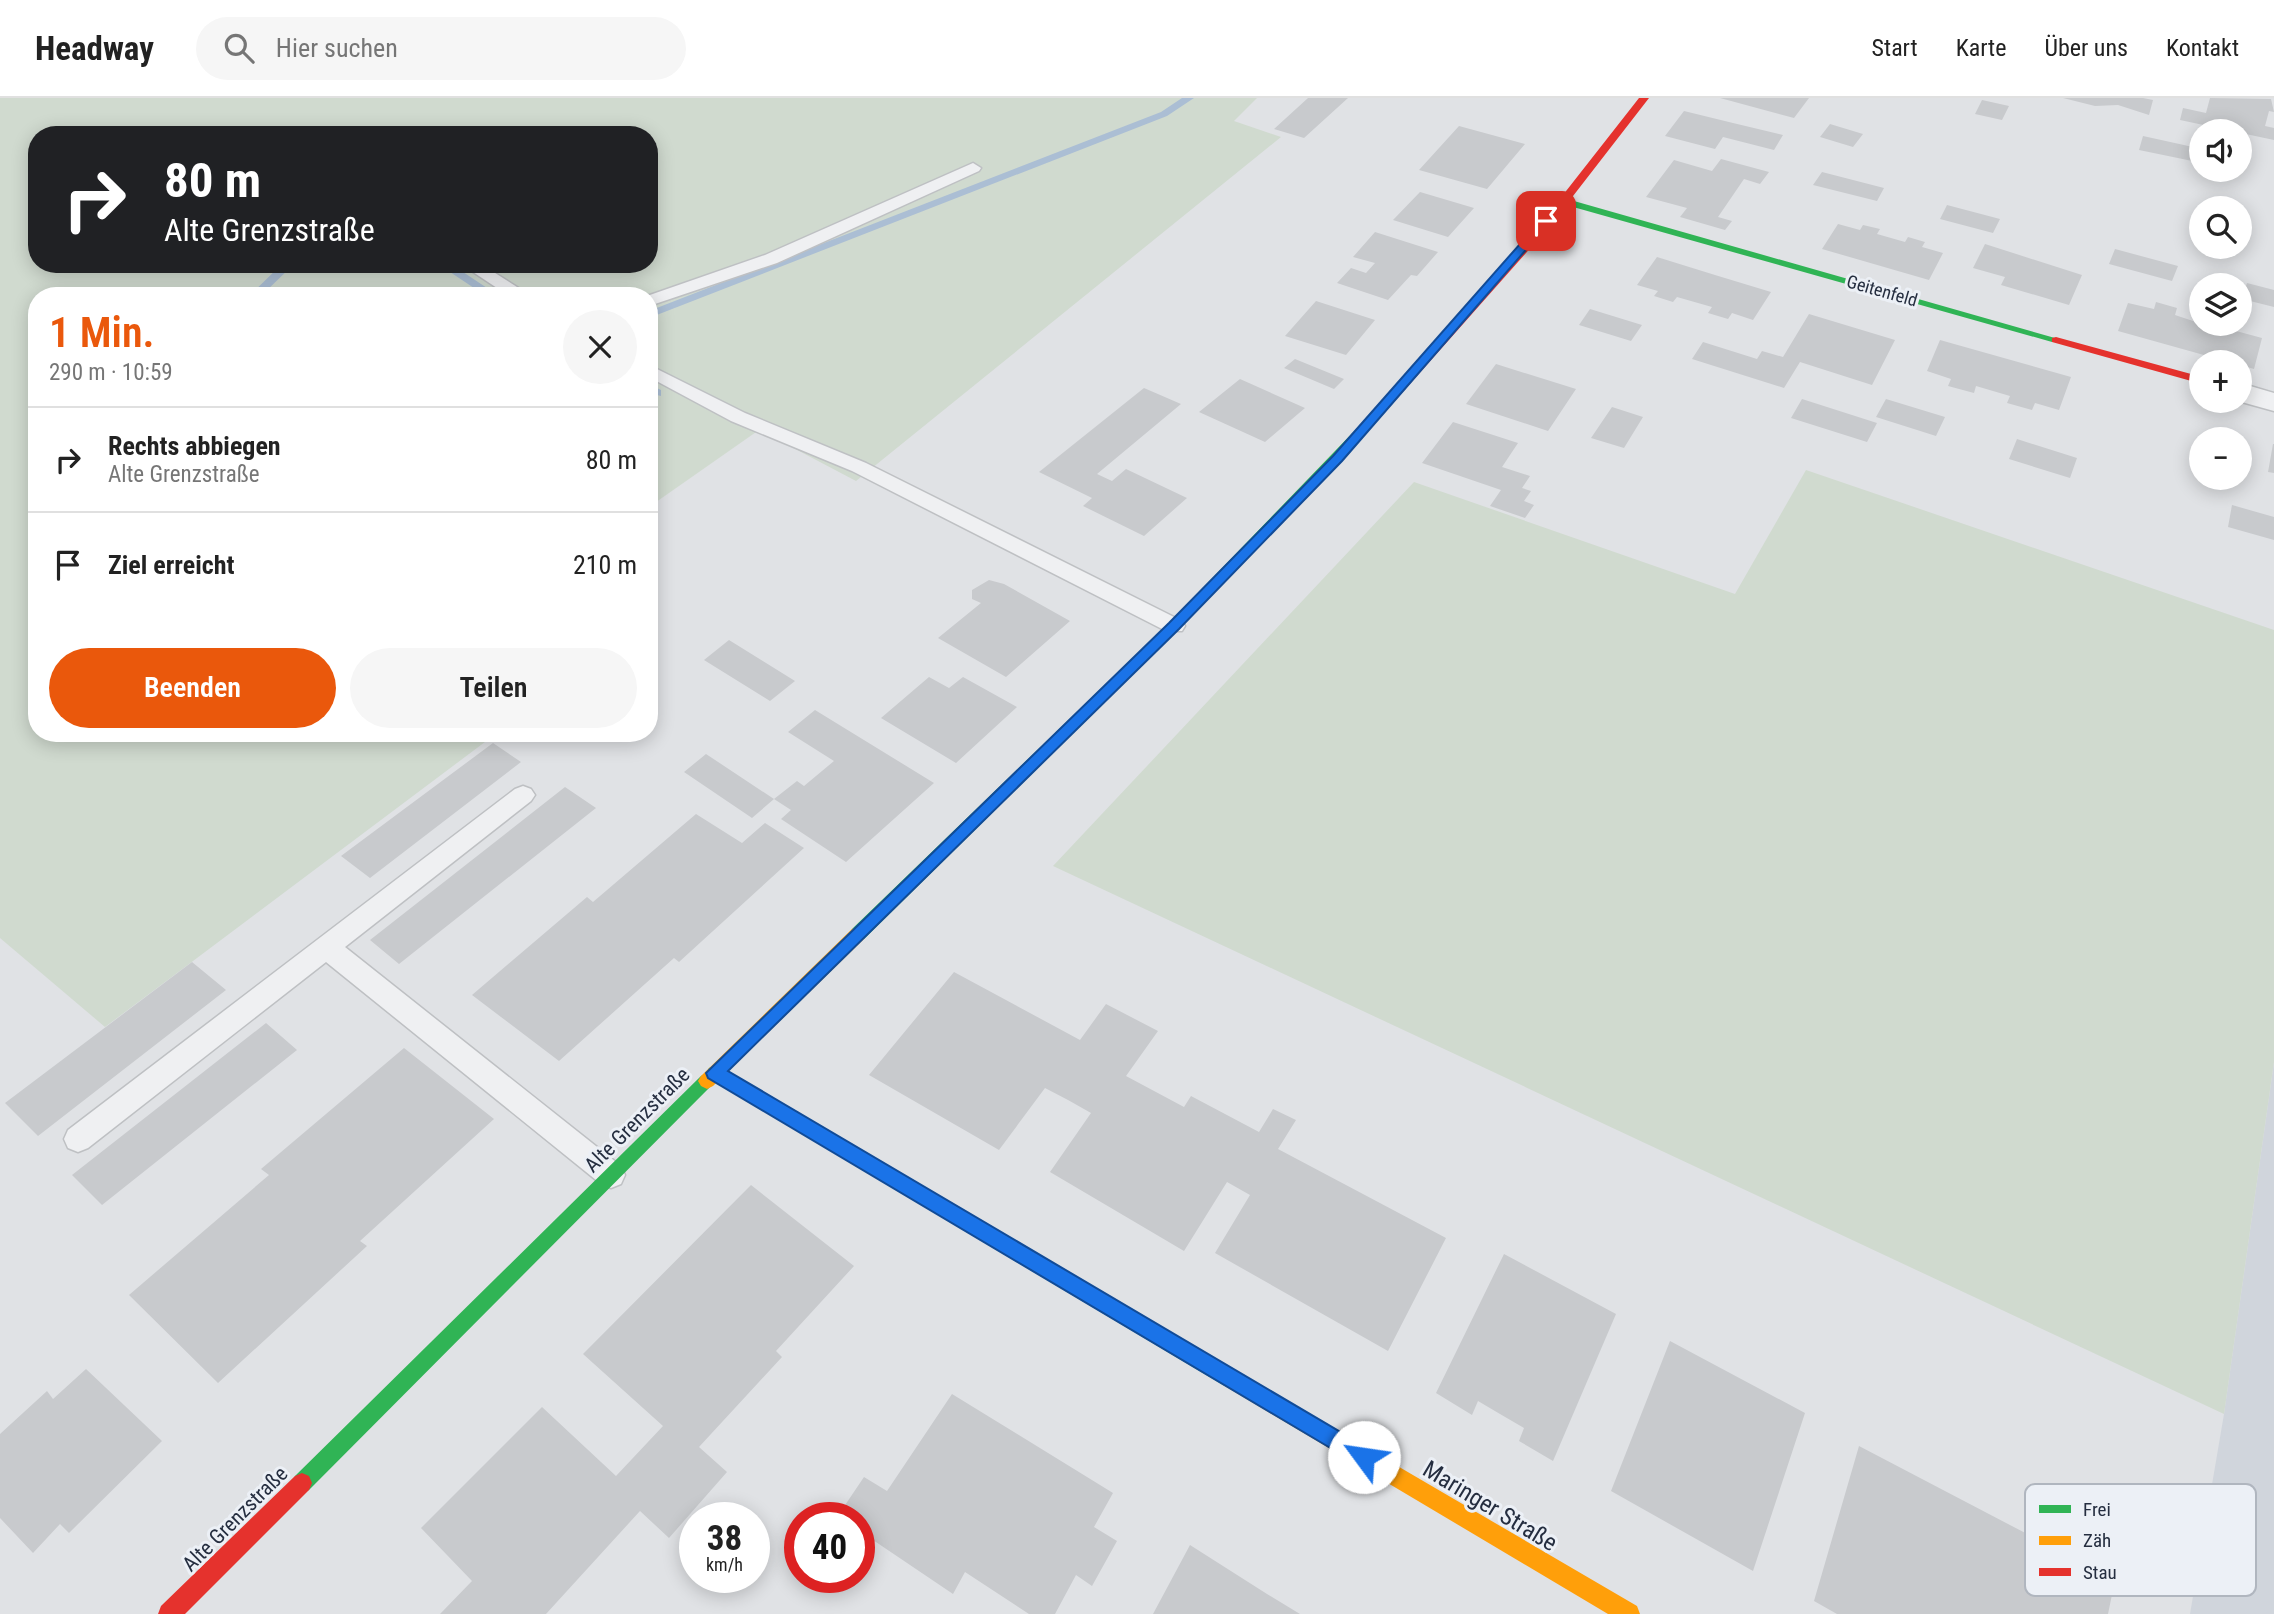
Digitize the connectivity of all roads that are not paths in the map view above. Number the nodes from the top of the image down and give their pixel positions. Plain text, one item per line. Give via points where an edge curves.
1 (1643, 99) edge
2 (973, 168) dead end
3 (1563, 201) junction
4 (484, 273) edge
5 (507, 287) edge
6 (658, 298) edge
7 (658, 375) edge
8 (2189, 377) edge
9 (2252, 396) edge
10 (2274, 402) edge
11 (1174, 626) junction
12 (523, 795) dead end
13 (326, 947) junction
14 (715, 1073) junction
15 (78, 1139) dead end
16 (611, 1175) junction
17 (169, 1614) edge
18 (1629, 1614) edge

1 - 3 street, Alte Grenzstraße
2 - 6 lane via 771,259
3 - 8 street, Geitenfeld
3 - 11 street, Alte Grenzstraße via 1338,458
4 - 5 lane
7 - 11 lane via 738,417 859,467
9 - 10 street
11 - 14 street, Alte Grenzstraße
12 - 13 lane
13 - 15 lane
13 - 16 lane
14 - 16 street, Alte Grenzstraße
14 - 18 street, Maringer Straße
16 - 17 street, Alte Grenzstraße

